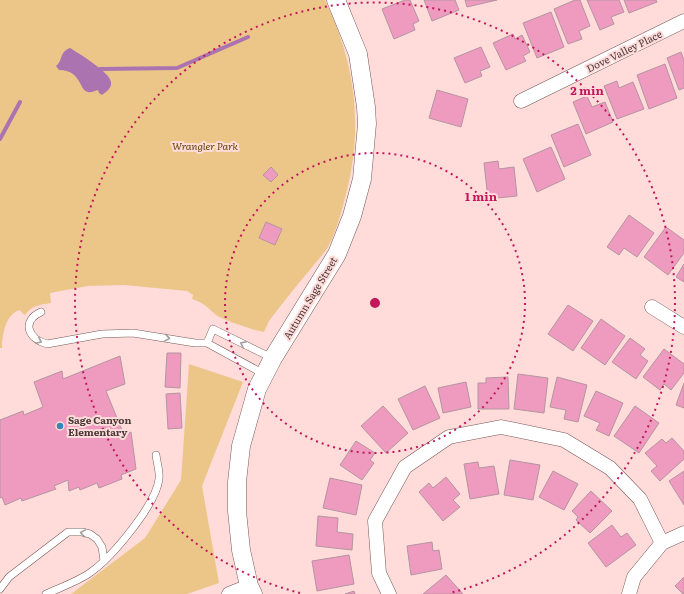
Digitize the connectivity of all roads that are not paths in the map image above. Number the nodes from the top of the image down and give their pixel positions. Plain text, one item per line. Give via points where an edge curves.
1 (337, 0) edge
2 (684, 21) edge
3 (521, 102) dead end
4 (652, 307) dead end
5 (41, 312) dead end
6 (684, 327) edge
7 (207, 343) junction
8 (273, 358) junction
9 (264, 374) junction
10 (156, 455) dead end
11 (684, 533) edge
12 (662, 543) junction
13 (104, 560) junction
14 (0, 589) edge
15 (251, 590) edge
16 (46, 594) edge
17 (229, 594) edge
18 (389, 594) edge
19 (629, 594) edge

1 - 8 street, Autumn Sage Street via 358,54 366,107 362,179 352,216 337,254
2 - 3 street, Dove Valley Place
4 - 6 street
5 -> 7 lane via 30,320 29,332 36,340 47,344 102,334 133,333
8 -> 7 lane via 213,329
7 - 9 lane
8 - 9 street, Autumn Sage Street
9 - 15 street, Autumn Sage Street via 257,389 241,446 237,482 241,550
10 - 13 lane via 159,479 149,505 116,550
11 - 12 street
12 - 18 street via 635,494 610,468 564,440 501,428 457,435 449,437 404,467 375,521 379,573
12 - 19 street via 634,577
13 -> 14 lane via 102,546 90,534 68,532 9,577
13 - 16 lane via 90,573
15 - 17 street

